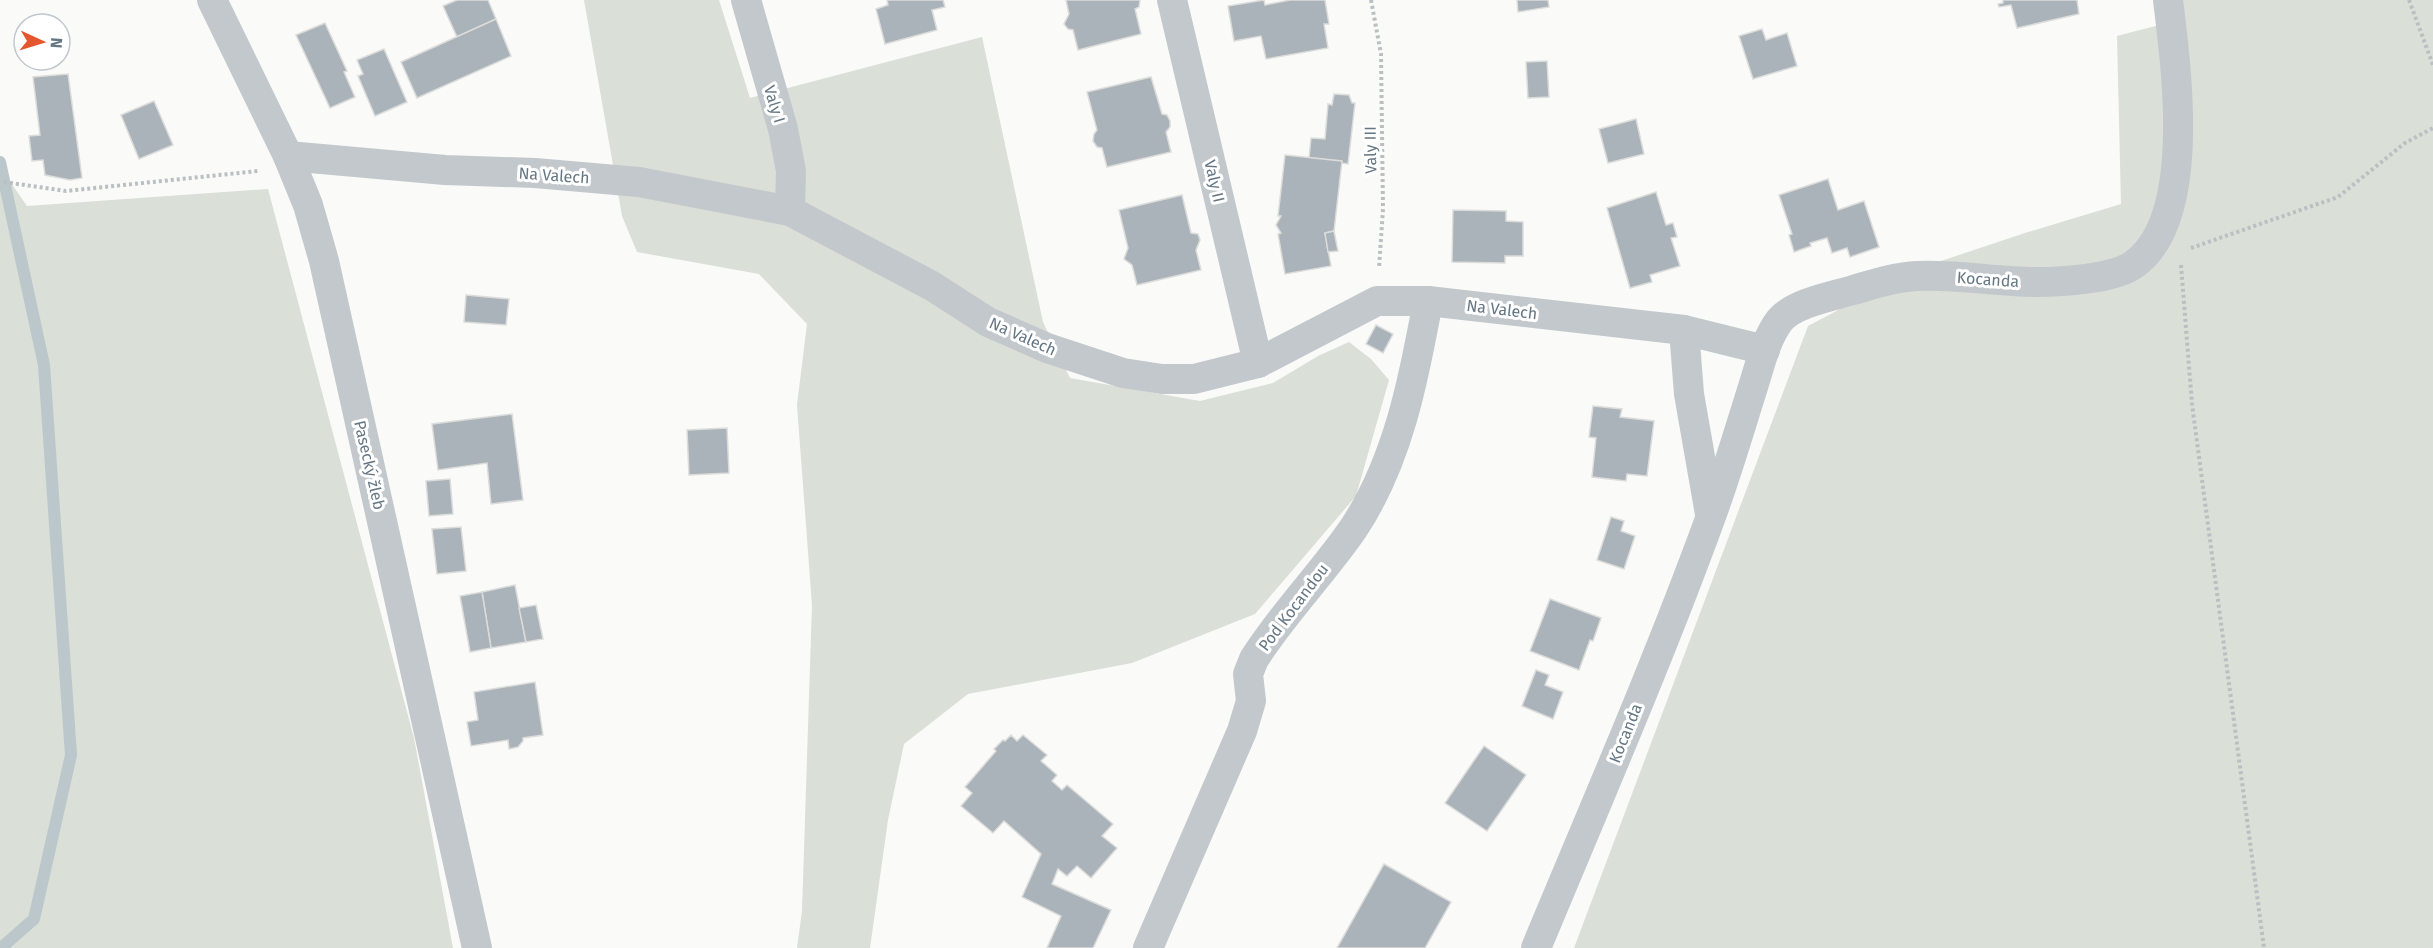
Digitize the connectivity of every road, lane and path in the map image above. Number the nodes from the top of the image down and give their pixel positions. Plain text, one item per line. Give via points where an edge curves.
1 (213, 0) edge
2 (746, 0) edge
3 (1172, 0) edge
4 (1371, 0) edge
5 (2168, 0) edge
6 (2409, 0) edge
7 (2433, 65) edge
8 (2433, 128) edge
9 (290, 161) junction
10 (4, 183) dead end
11 (790, 211) junction
12 (2180, 252) junction
13 (2146, 253) junction
14 (1377, 301) junction
15 (1428, 301) junction
16 (1684, 330) junction
17 (1765, 350) junction
18 (1258, 363) junction
19 (1711, 517) junction
20 (477, 948) edge
21 (1148, 948) edge
22 (1536, 948) edge
23 (2264, 948) edge

1 - 9 street, Pasecký žleb
2 - 11 street, Valy I via 783,129 791,171
3 - 18 street, Valy II
4 - 14 path, Valy III via 1381,54 1383,209
5 - 13 street, Kocanda via 2176,71 2173,195 2159,233
6 - 7 path
8 - 12 path via 2405,143 2338,197
9 - 10 path via 66,191
9 - 11 street, Na Valech via 639,182
9 - 20 street, Pasecký žleb via 324,261
11 - 18 street, Na Valech via 932,286 988,322 1047,348 1123,373 1194,379
12 - 13 path
12 - 23 path via 2192,404
13 - 17 street, Kocanda via 2132,266 2073,281 1917,276 1890,280 1793,310 1781,319
14 - 15 street, Na Valech
14 - 18 street, Na Valech
15 - 16 street, Na Valech
15 - 21 street, Pod Kocandou via 1414,377 1392,449 1374,491 1353,528 1254,659 1248,674 1251,701 1242,731
16 - 17 street, Na Valech
16 - 19 street via 1689,394
17 - 19 street, Kocanda
19 - 22 street, Kocanda

